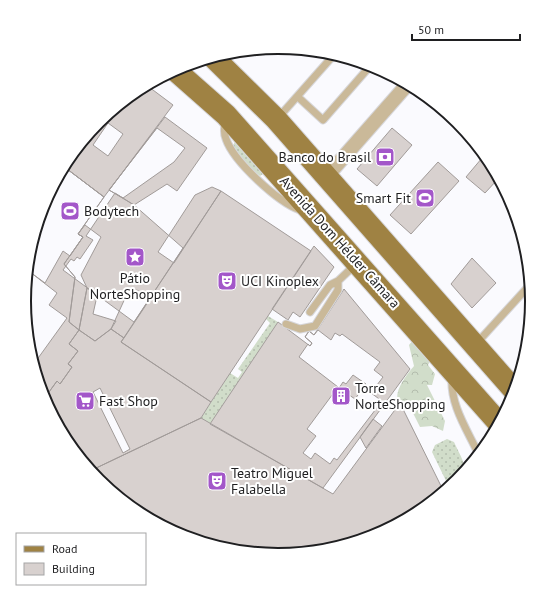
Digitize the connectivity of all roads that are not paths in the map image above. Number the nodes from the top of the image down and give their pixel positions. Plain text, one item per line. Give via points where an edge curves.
1 (330, 59) edge
2 (217, 61) edge
3 (367, 70) edge
4 (179, 74) edge
5 (404, 88) edge
6 (298, 96) junction
7 (276, 119) junction
8 (327, 176) junction
9 (358, 262) junction
10 (338, 281) junction
11 (524, 291) edge
12 (310, 312) dead end
13 (286, 324) dead end
14 (474, 345) junction
15 (453, 369) junction
16 (510, 385) edge
17 (495, 419) edge
18 (476, 448) edge

1 - 6 lane
2 - 7 main road
3 - 6 lane via 323,120
4 - 9 main road, Avenida Dom Hélder Câmara via 226,115
5 - 8 street
6 - 7 lane
7 - 8 main road
8 - 14 main road
9 - 10 lane
9 - 15 main road, Avenida Dom Hélder Câmara
10 - 12 lane via 330,285
10 - 13 lane via 338,290 315,326 300,330
11 - 14 lane
14 - 16 main road
15 - 17 main road, Avenida Dom Hélder Câmara
15 - 18 lane via 451,389

